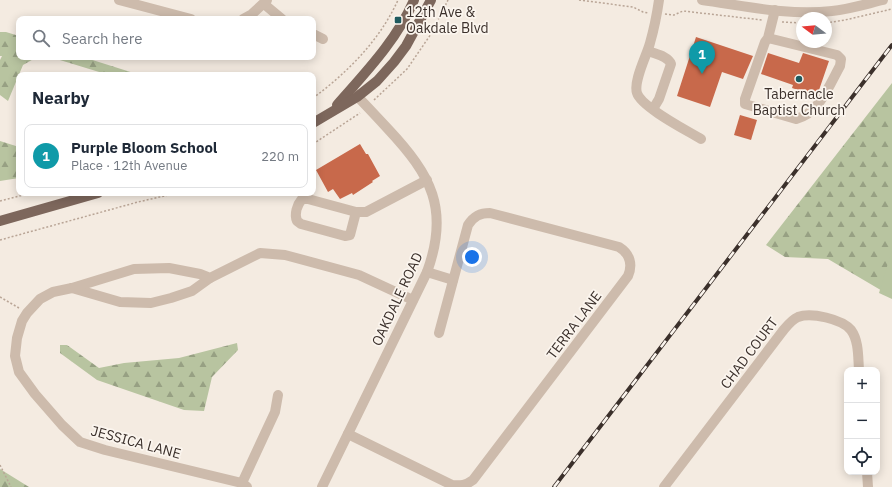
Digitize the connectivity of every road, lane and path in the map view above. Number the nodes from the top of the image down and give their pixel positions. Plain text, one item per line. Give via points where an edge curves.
1 (398, 0) edge
2 (414, 0) edge
3 (431, 0) edge
4 (579, 0) edge
5 (659, 0) edge
6 (702, 0) edge
7 (883, 0) edge
8 (126, 1) edge
9 (265, 2) edge
10 (892, 9) edge
11 (775, 10) junction
12 (657, 14) junction
13 (180, 16) edge
14 (248, 16) edge
15 (279, 16) edge
16 (773, 21) junction
17 (832, 22) edge
18 (796, 23) edge
19 (316, 36) edge
20 (768, 38) junction
21 (323, 39) dead end
22 (648, 51) junction
23 (354, 93) junction
24 (316, 96) edge
25 (653, 109) junction
26 (316, 121) edge
27 (701, 140) dead end
28 (427, 180) junction
29 (19, 196) edge
30 (88, 196) edge
31 (164, 196) edge
32 (0, 201) edge
33 (356, 212) junction
34 (0, 221) edge
35 (0, 240) edge
36 (427, 272) junction
37 (210, 278) junction
38 (453, 280) junction
39 (72, 288) junction
40 (0, 297) edge
41 (413, 300) junction
42 (27, 313) junction
43 (439, 333) dead end
44 (859, 367) edge
45 (278, 395) dead end
46 (348, 434) junction
47 (0, 465) edge
48 (867, 475) edge
49 (244, 485) edge
50 (11, 487) edge
51 (322, 487) edge
52 (664, 487) edge
53 (868, 487) edge

1 - 24 path via 376,37 347,70
2 - 23 main road via 402,24
3 - 23 main road via 406,46 377,81
4 - 12 path via 633,7 642,12
5 - 12 street
6 - 11 street
7 - 11 street via 833,11
8 - 13 street
9 - 14 street
9 - 15 street
10 - 17 path
11 - 16 street
12 - 16 path via 674,15 683,11
12 - 22 street
16 - 18 path
16 - 20 street
19 - 21 street
20 - 20 street via 745,104 796,119 801,118 817,105 840,66 840,56
22 - 25 street via 636,88 641,100
22 - 25 street via 666,58 671,64
23 - 26 main road
23 - 28 street, OAKDALE ROAD via 404,146
25 - 27 street
28 - 33 street via 366,212
28 - 36 street, OAKDALE ROAD via 434,197 437,225 436,242
29 - 32 path
30 - 34 main road
31 - 35 path
33 - 33 street via 302,199 295,216 301,224 345,236 350,235 352,231
36 - 38 street
36 - 41 street, OAKDALE ROAD
37 - 39 street, JESSICA LANE via 169,268 134,269
37 - 39 street, JESSICA LANE via 192,291 151,303 120,302
37 - 41 street, JESSICA LANE via 260,253 285,255 359,275
38 - 43 street, TERRA LANE
38 - 46 street, TERRA LANE via 468,225 476,216 483,213 619,247 629,256 631,263 628,276 473,480 467,484 452,485
39 - 42 street, JESSICA LANE via 53,292 40,299
40 - 42 path
41 - 46 street, OAKDALE ROAD
42 - 49 street, JESSICA LANE via 17,338 15,356 19,372 62,425 80,442
44 - 52 street, CHAD COURT via 856,342 847,326 814,315 802,316 791,321
45 - 49 street via 275,412
46 - 51 street, OAKDALE ROAD
47 - 50 path
48 - 53 street

